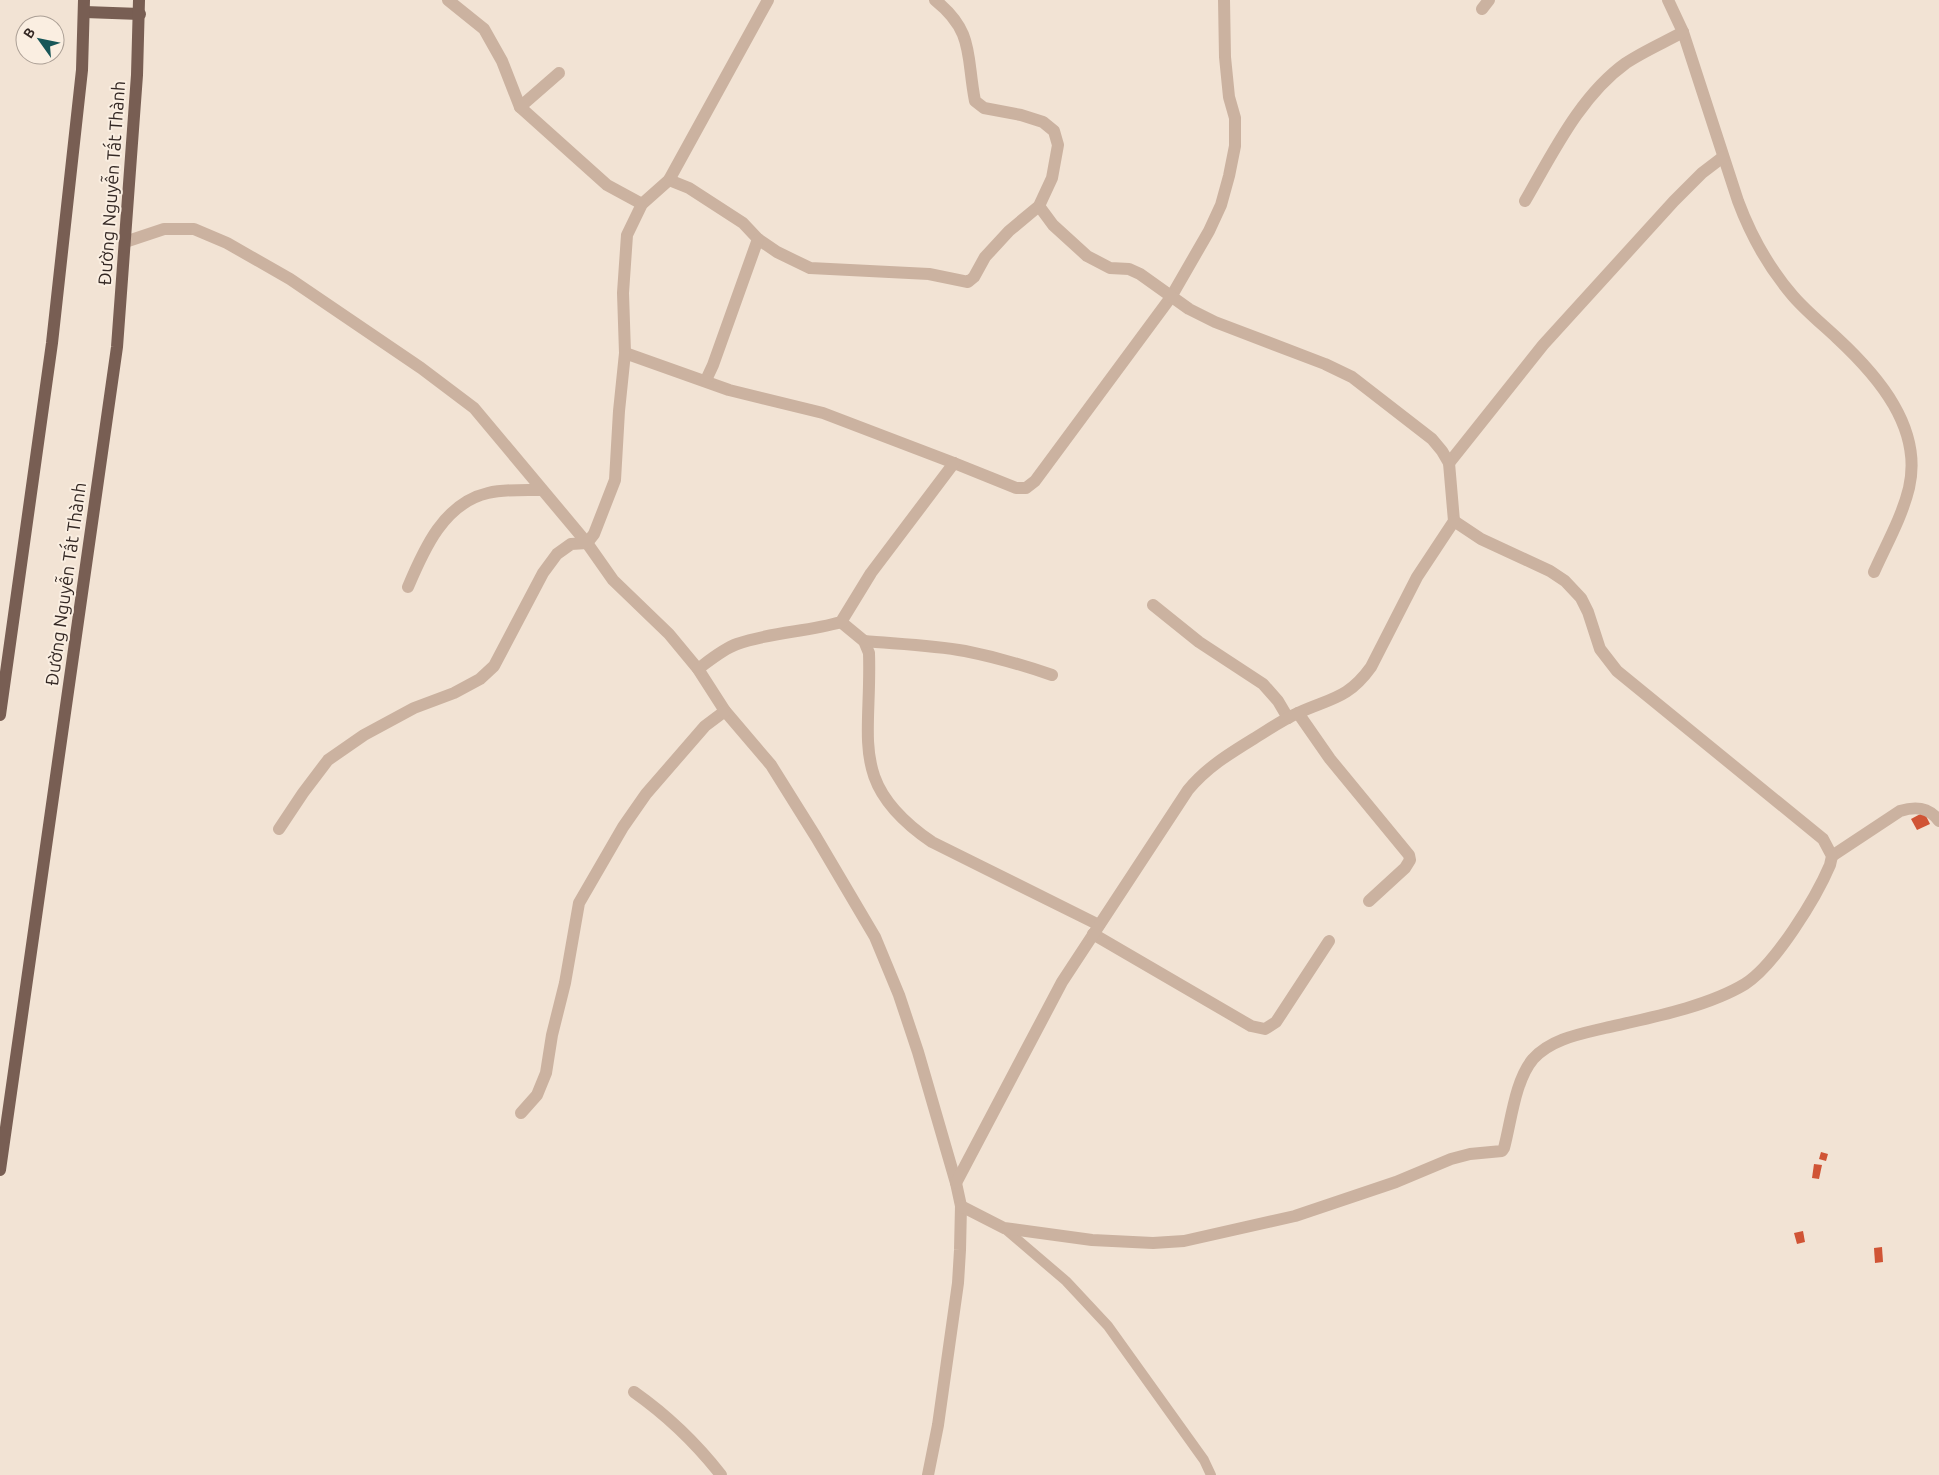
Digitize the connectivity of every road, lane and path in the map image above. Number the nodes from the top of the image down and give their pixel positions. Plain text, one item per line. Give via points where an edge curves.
1 (139, 0) edge
2 (448, 0) edge
3 (768, 0) edge
4 (935, 0) edge
5 (1224, 0) edge
6 (1668, 0) edge
7 (85, 6) edge
8 (140, 14) junction
9 (1683, 32) junction
10 (559, 73) dead end
11 (520, 108) junction
12 (1723, 157) junction
13 (669, 180) junction
14 (1525, 200) dead end
15 (642, 204) junction
16 (1039, 206) junction
17 (758, 240) junction
18 (125, 242) junction
19 (1171, 297) junction
20 (625, 352) junction
21 (706, 380) junction
22 (954, 463) junction
23 (1449, 463) junction
24 (542, 490) junction
25 (1454, 520) junction
26 (587, 543) junction
27 (1874, 572) dead end
28 (408, 587) dead end
29 (1153, 605) dead end
30 (841, 622) junction
31 (864, 642) junction
32 (5, 647) edge
33 (698, 669) junction
34 (1052, 675) dead end
35 (724, 710) junction
36 (0, 715) edge
37 (1293, 715) junction
38 (1939, 821) edge
39 (279, 829) dead end
40 (1832, 856) junction
41 (1369, 901) dead end
42 (1096, 929) junction
43 (1328, 941) dead end
44 (521, 1113) dead end
45 (0, 1170) edge
46 (956, 1183) junction
47 (961, 1206) junction
48 (1004, 1228) junction
49 (634, 1392) dead end
50 (721, 1475) edge
51 (928, 1475) edge
52 (1211, 1475) edge

1 - 8 main road, Đường Nguyễn Tất Thành
2 - 11 street via 484,29 502,61
3 - 13 street
4 - 16 street via 958,23 966,39 975,101 984,108 1042,122 1054,131 1058,145 1052,178
5 - 19 street via 1225,57 1229,97 1235,118 1235,146 1221,205 1210,231
6 - 9 street
7 - 8 main road
7 - 32 main road via 82,70 52,343
8 - 18 main road, Đường Nguyễn Tất Thành
9 - 12 street
9 - 14 street via 1628,62 1599,88 1570,127
10 - 11 street
11 - 15 street via 607,185
12 - 23 street via 1674,201 1543,345
12 - 27 street via 1746,224 1780,280 1870,371 1899,412 1912,455 1909,488
13 - 15 street
13 - 17 street via 689,188 736,218
15 - 20 street via 627,235 623,293
16 - 17 street via 997,244 968,282 929,274 810,268
16 - 19 street via 1087,256 1110,268 1129,269 1140,274
17 - 21 street
18 - 24 street via 164,229 194,229 227,243 290,279 474,408
18 - 45 main road, Đường Nguyễn Tất Thành via 116,347
19 - 22 street via 1031,485 1016,488
19 - 23 street via 1215,322 1325,364 1352,378 1432,440
20 - 21 street
20 - 26 street via 615,480 594,534
21 - 22 street via 748,396 823,413
22 - 30 street via 871,573
23 - 25 street
24 - 26 street
24 - 28 street via 487,493 462,505 444,521 424,550
25 - 37 street via 1417,577 1362,680 1351,690
25 - 40 street via 1481,539 1565,581 1581,598 1600,649 1617,671 1823,839
26 - 33 street via 613,580 669,634
26 - 39 street via 571,544 557,554 543,573 494,666 480,679 372,730 328,760
29 - 37 street via 1179,628 1263,684
30 - 31 street
30 - 33 street via 737,644
31 - 34 street via 964,651
31 - 42 street via 869,653 867,737 871,770 880,792 894,811 910,828 932,842
32 - 36 main road
33 - 35 street
35 - 44 street via 705,726 646,794 580,902 546,1073 537,1095
35 - 46 street via 771,765 875,937 918,1052
37 - 41 street via 1409,855 1405,868
37 - 42 street via 1225,756 1199,776
38 - 40 street via 1930,811 1920,807 1900,811
40 - 48 street via 1826,875 1792,931 1767,965 1746,983 1714,999 1562,1040 1541,1052 1524,1074 1502,1151 1470,1154 1295,1216 1184,1241 1092,1240
42 - 43 street via 1251,1026 1265,1029 1276,1022
42 - 46 street via 1043,1017
46 - 47 street
47 - 48 street
47 - 51 street via 950,1347
48 - 52 lane via 1066,1281 1108,1326 1204,1460
49 - 50 street via 688,1436

